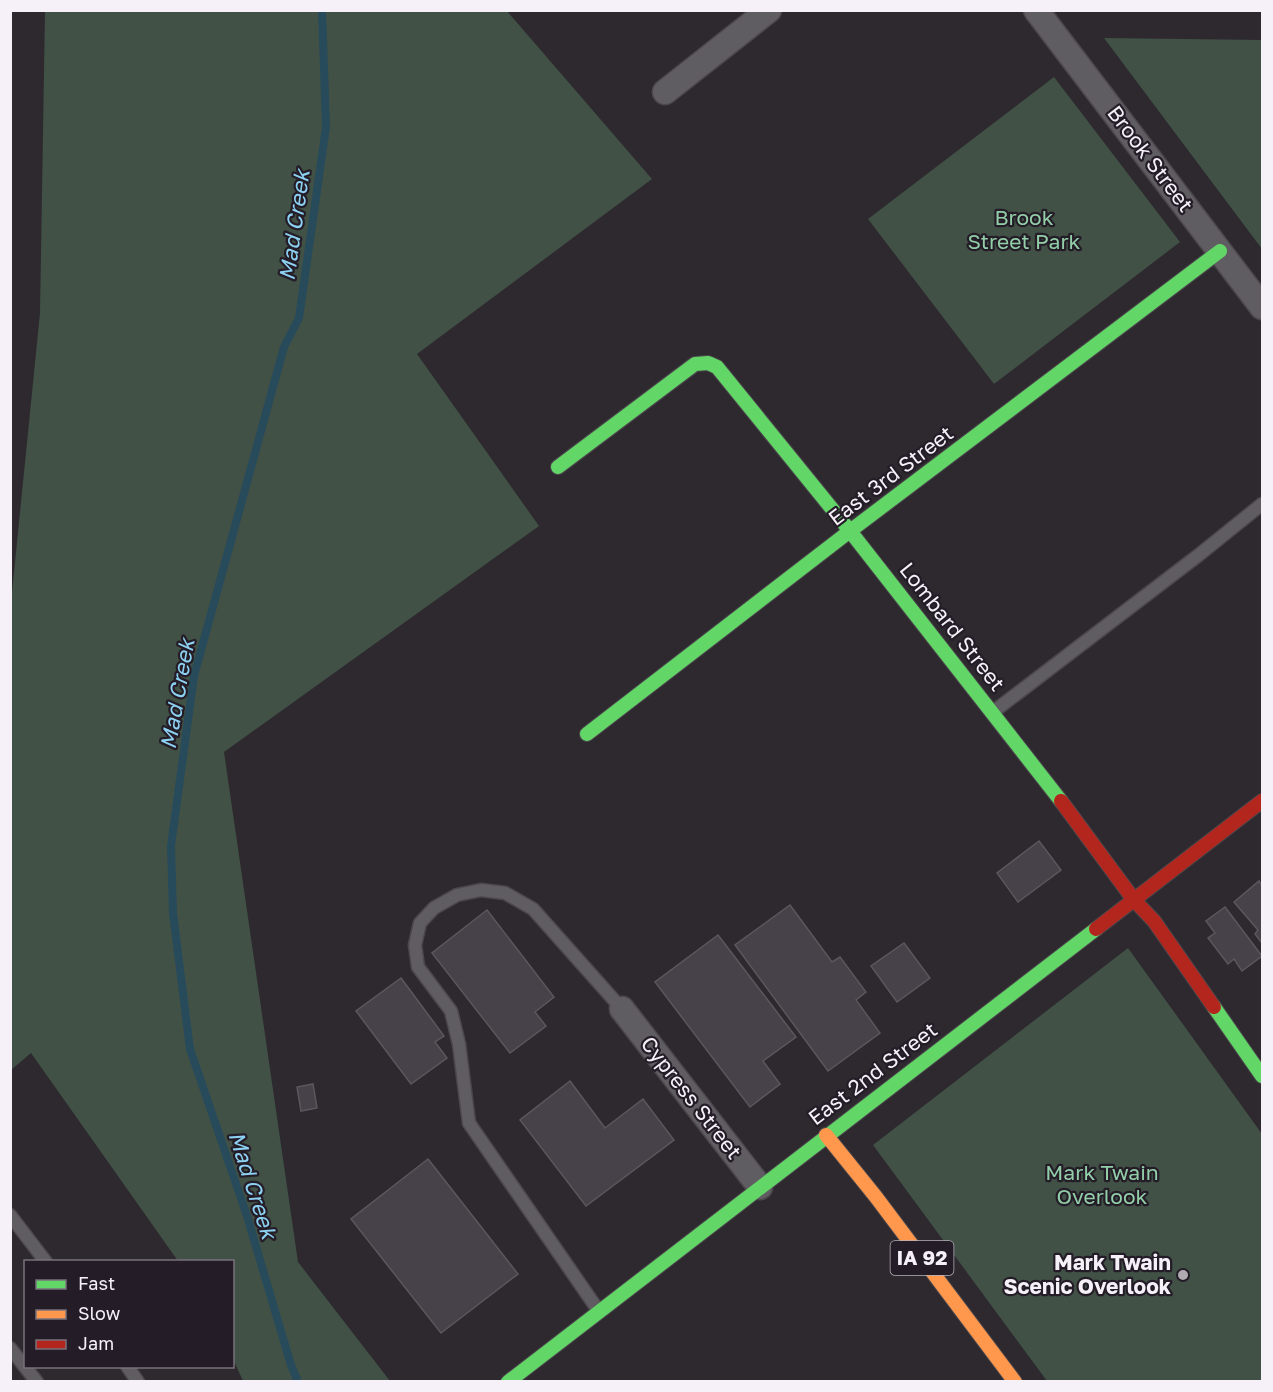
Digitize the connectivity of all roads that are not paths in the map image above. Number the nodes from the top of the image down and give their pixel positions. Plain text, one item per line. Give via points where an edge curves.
1 (769, 10) edge
2 (1036, 10) edge
3 (665, 92) dead end
4 (1220, 251) junction
5 (1263, 307) edge
6 (558, 467) dead end
7 (1263, 504) edge
8 (850, 531) junction
9 (992, 712) junction
10 (587, 734) dead end
11 (1263, 801) edge
12 (1134, 900) junction
13 (622, 1009) joint
14 (1263, 1076) edge
15 (826, 1136) junction
16 (760, 1187) junction
17 (10, 1215) edge
18 (44, 1260) edge
19 (599, 1311) junction
20 (10, 1348) edge
21 (24, 1366) edge
22 (25, 1368) edge
23 (128, 1368) edge
24 (36, 1382) edge
25 (138, 1382) edge
26 (508, 1382) edge
27 (1015, 1382) edge

1 - 3 street
2 - 4 street, Brook Street
4 - 5 street, Brook Street
4 - 8 street, East 3rd Street
6 - 8 street, Lombard Street via 695,364 712,363
7 - 9 lane
8 - 9 street, Lombard Street
8 - 10 street, East 3rd Street
9 - 12 street, Lombard Street
11 - 12 street, East 2nd Street
12 - 14 street, Lombard Street via 1154,921
12 - 15 street, East 2nd Street
13 - 16 street, Cypress Street
13 - 19 lane via 533,909 505,893 481,890 457,895 420,923 415,945 418,966 451,1011 470,1123
15 - 16 street, East 2nd Street
15 - 27 street, IA 92
16 - 19 street, East 2nd Street
17 - 18 lane
19 - 26 street, East 2nd Street
20 - 21 lane
22 - 24 lane
23 - 25 lane

